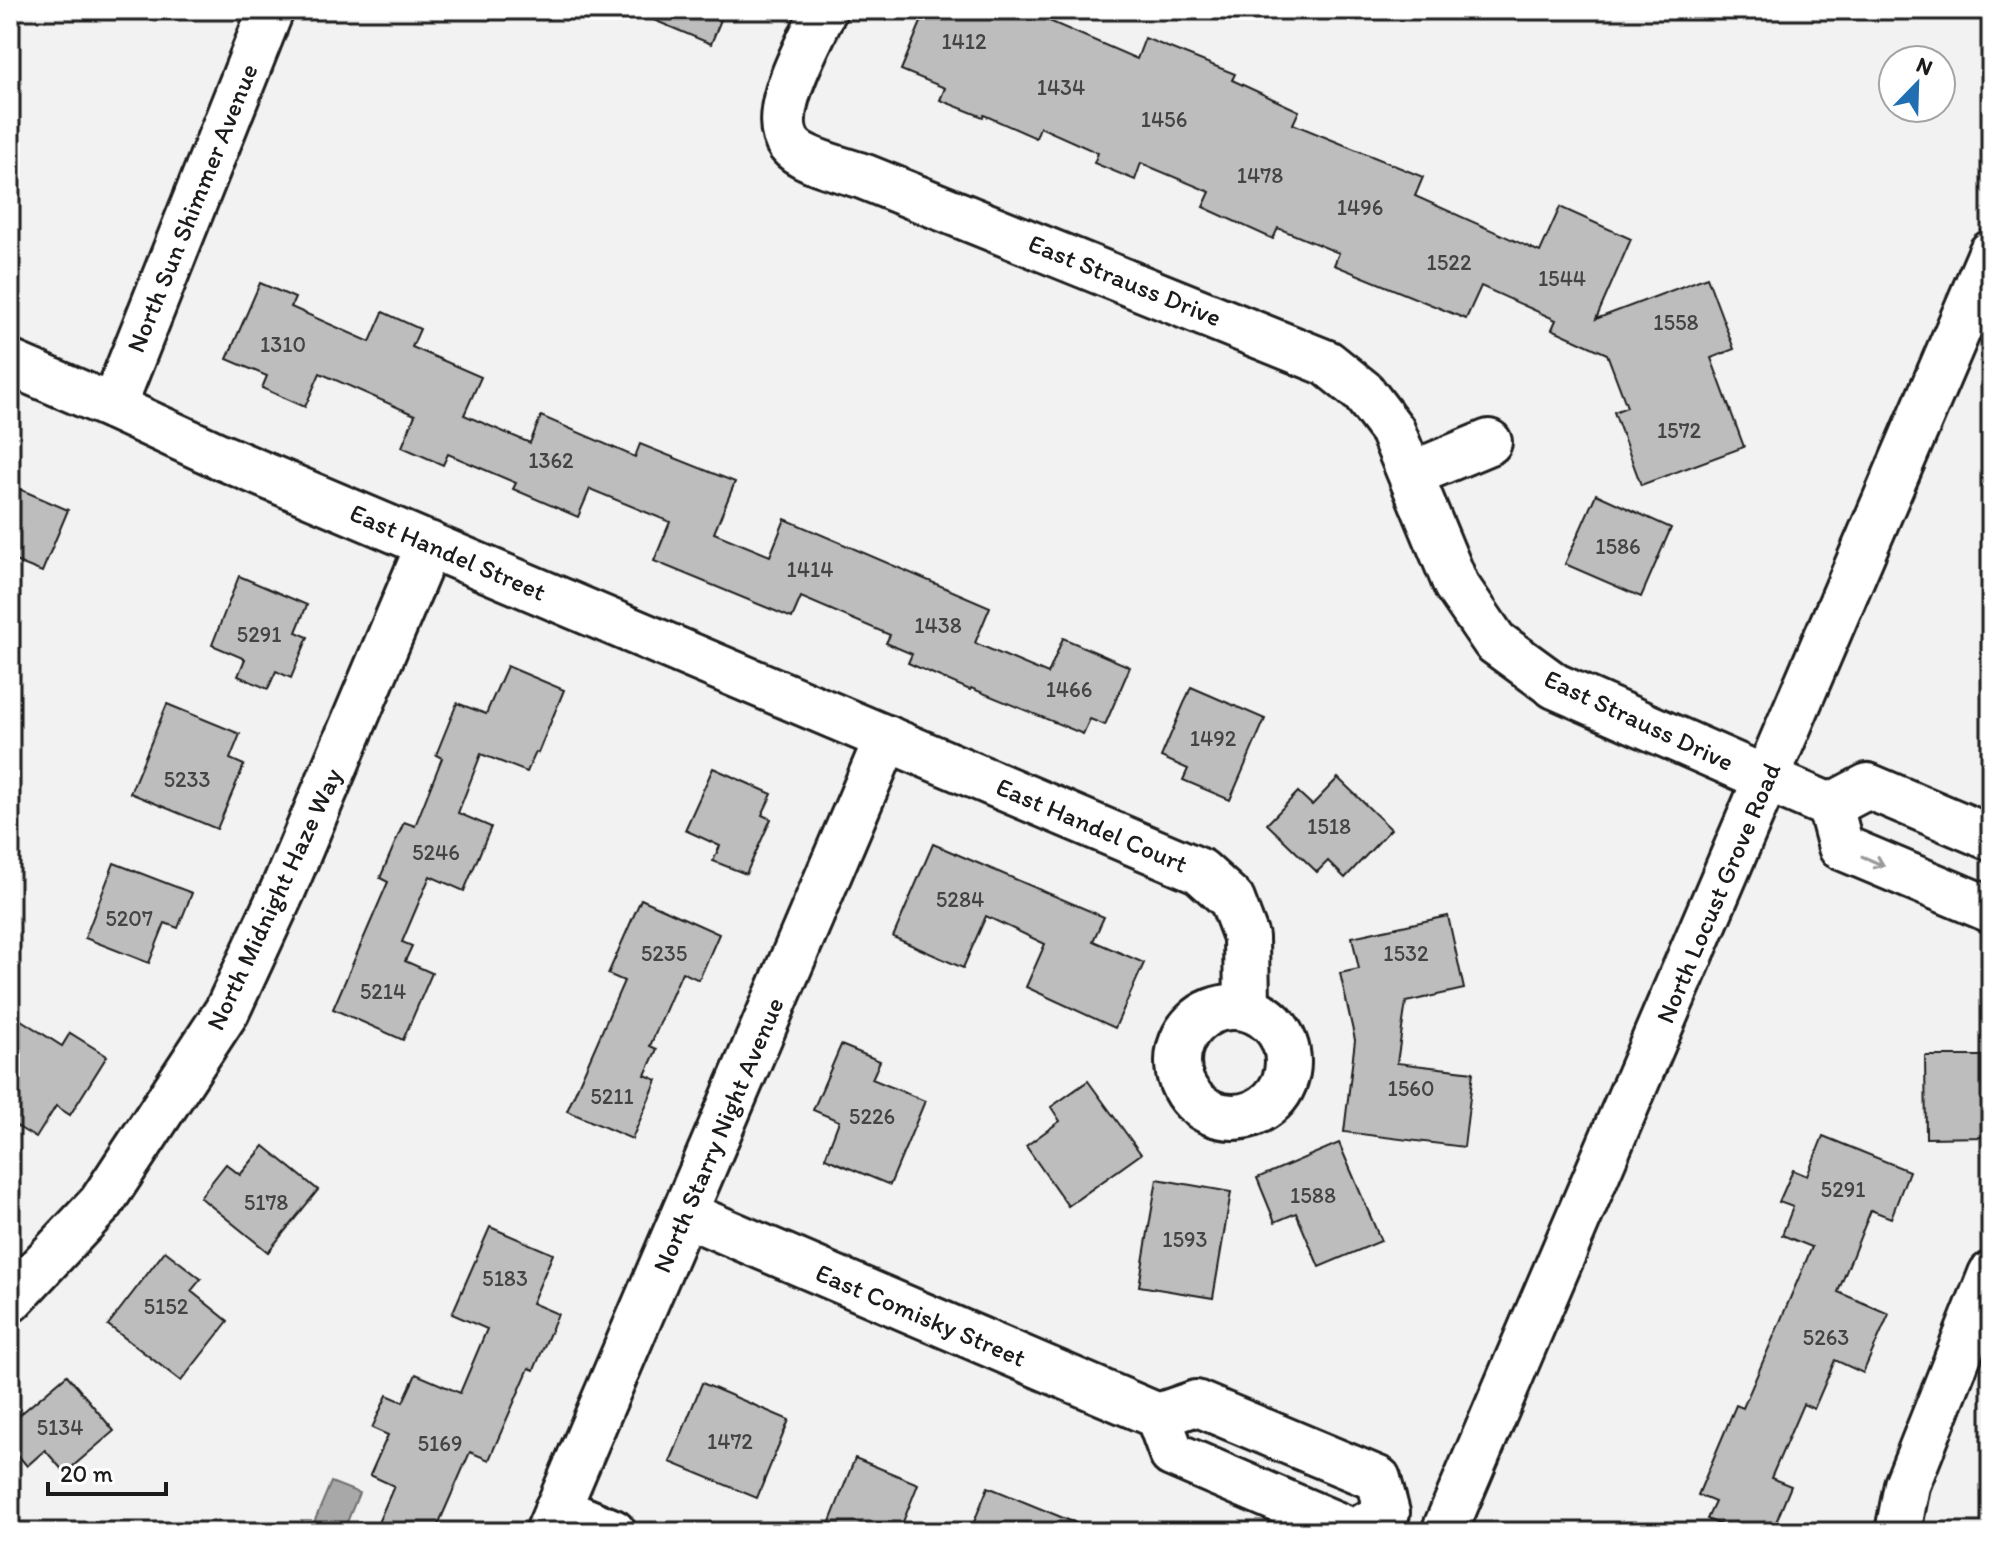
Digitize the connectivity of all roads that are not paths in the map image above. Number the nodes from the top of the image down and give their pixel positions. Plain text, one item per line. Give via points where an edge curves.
1 (271, 10) edge
2 (824, 10) edge
3 (1991, 253) edge
4 (10, 363) edge
5 (113, 407) junction
6 (1489, 442) dead end
7 (1412, 474) junction
8 (429, 544) junction
9 (887, 738) junction
10 (1767, 779) junction
11 (1830, 806) junction
12 (1991, 838) edge
13 (1991, 910) edge
14 (1247, 1007) dead end
15 (685, 1214) junction
16 (1991, 1274) edge
17 (10, 1300) edge
18 (1158, 1416) junction
19 (1387, 1513) junction
20 (552, 1520) edge
21 (613, 1532) edge
22 (1432, 1532) edge
23 (1444, 1532) edge
24 (1898, 1532) edge

1 - 5 street, North Sun Shimmer Avenue
2 - 7 street, East Strauss Drive via 786,98 783,125 790,145 808,158 1327,363 1363,392 1392,430
3 - 10 street, North Locust Grove Road
4 - 5 street, East Handel Street
5 - 8 street, East Handel Street
6 - 7 street
7 - 10 street, East Strauss Drive via 1456,585 1495,642 1555,686
8 - 9 street, East Handel Street
8 - 17 street, North Midnight Haze Way via 227,1011 101,1203
9 - 14 street, East Handel Court via 1200,871 1232,900 1246,937
9 - 15 street, North Starry Night Avenue
10 - 11 street, East Strauss Drive
10 - 23 street, North Locust Grove Road
11 - 12 street via 1868,786
11 -> 13 street via 1841,847
15 - 18 street, East Comisky Street
15 - 20 street, North Starry Night Avenue
16 - 24 street via 1907,1485
18 - 19 street via 1196,1403 1378,1479
18 - 19 street via 1172,1454 1354,1532
19 - 22 street
20 - 21 street

